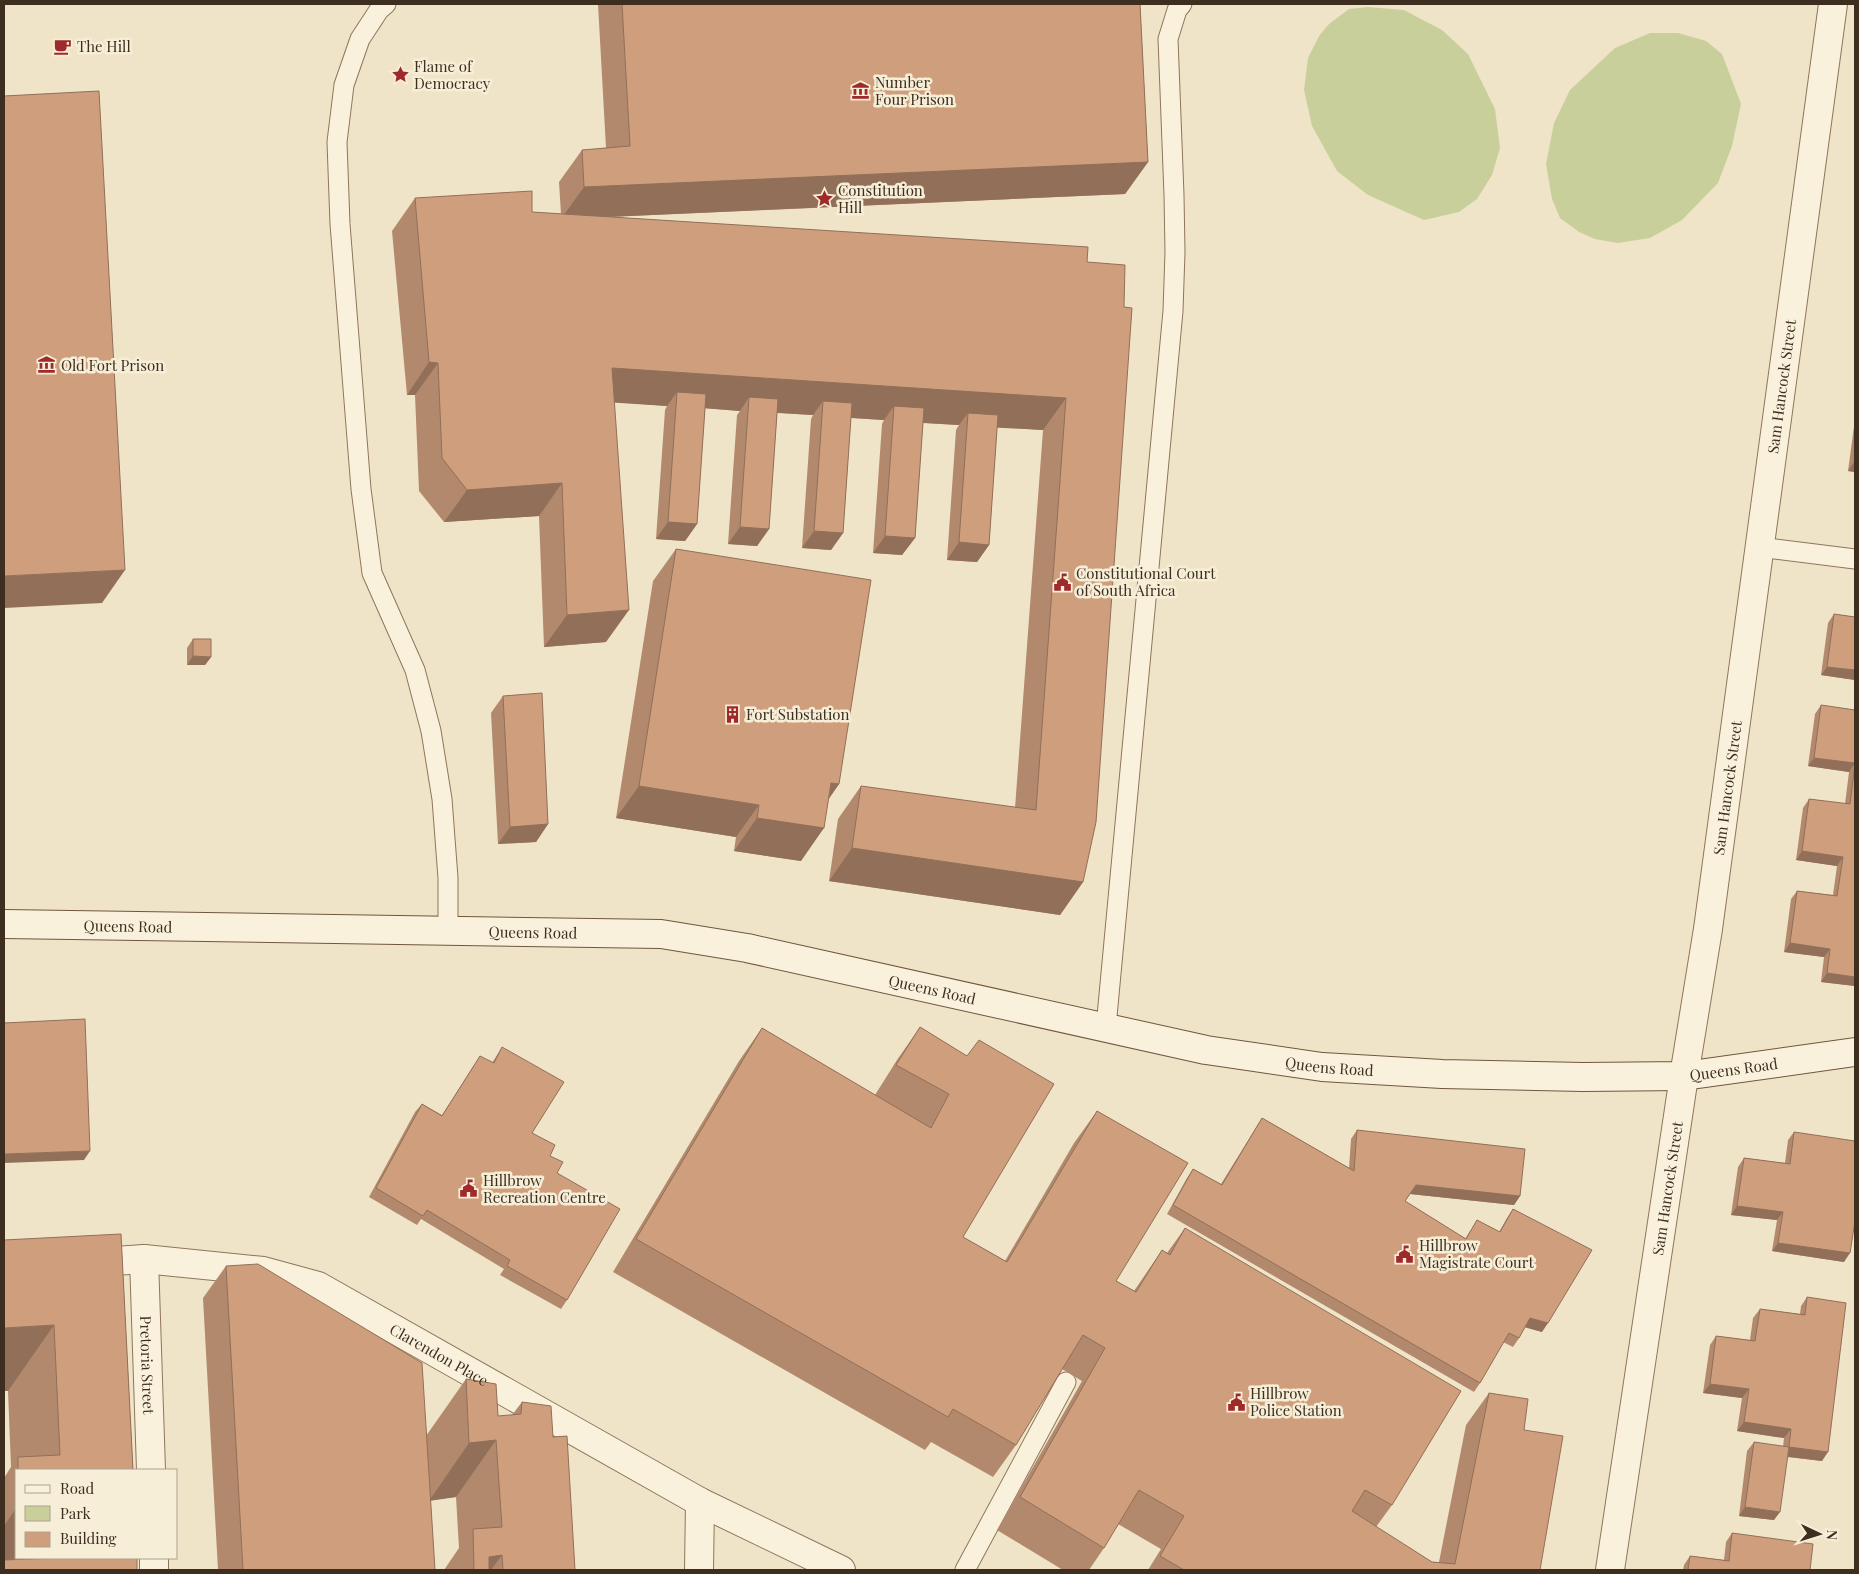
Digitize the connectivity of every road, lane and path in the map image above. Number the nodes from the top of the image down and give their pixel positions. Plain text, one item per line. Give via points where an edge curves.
1 (386, 4) edge
2 (1182, 4) edge
3 (1833, 4) edge
4 (1759, 547) junction
5 (1855, 559) edge
6 (4, 924) edge
7 (448, 930) junction
8 (1106, 1027) junction
9 (1855, 1052) edge
10 (1684, 1076) junction
11 (144, 1259) junction
12 (60, 1265) edge
13 (1066, 1382) edge
14 (151, 1469) edge
15 (700, 1502) junction
16 (699, 1570) edge
17 (841, 1570) edge
18 (965, 1570) edge
19 (1610, 1570) edge

1 - 7 lane via 360,39 344,84 337,142 341,243 360,480 372,573 415,670 431,731 442,799
2 - 8 lane via 1168,39 1174,195 1173,311
3 - 4 street, Sam Hancock Street
4 - 5 lane
4 - 10 street, Sam Hancock Street via 1708,929
6 - 7 street, Queens Road
7 - 8 street, Queens Road via 661,934 747,948
8 - 10 street, Queens Road via 1206,1050 1322,1068 1583,1077
9 - 10 street, Queens Road
10 - 19 street, Sam Hancock Street
11 - 12 street, Clarendon Place
11 - 14 street, Pretoria Street
11 - 15 street, Clarendon Place via 263,1271 318,1286
13 - 18 lane
15 - 16 street
15 - 17 street, Clarendon Place

